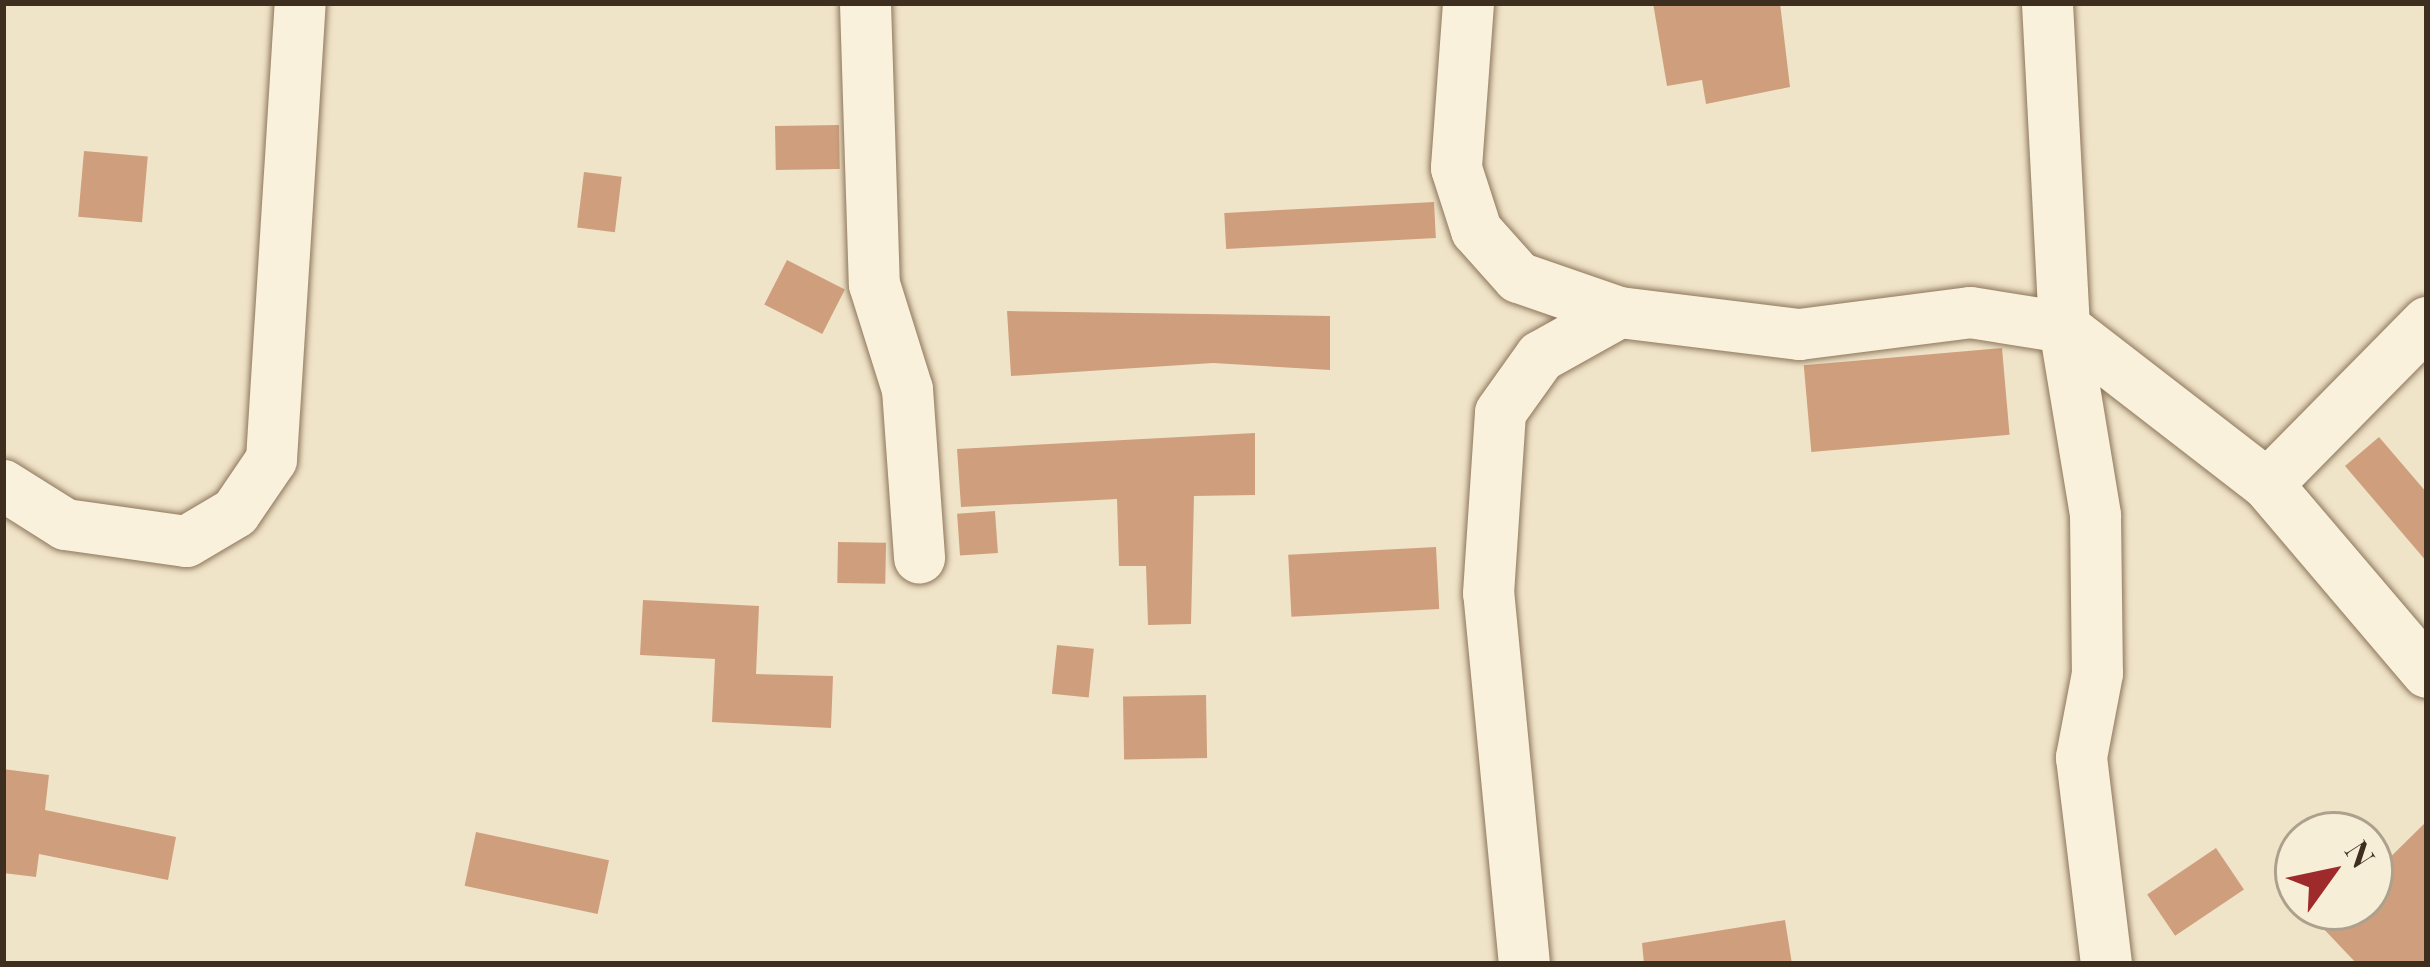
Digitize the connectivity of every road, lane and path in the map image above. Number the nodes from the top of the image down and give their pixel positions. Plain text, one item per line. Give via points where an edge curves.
1 (300, 3) edge
2 (865, 3) edge
3 (2047, 3) edge
4 (1456, 12) edge
5 (1619, 312) junction
6 (2427, 322) edge
7 (2064, 328) junction
8 (2267, 484) junction
9 (3, 485) edge
10 (919, 558) dead end
11 (2427, 672) edge
12 (1524, 964) edge
13 (2106, 964) edge

1 - 9 street via 271,459 235,512 187,541 65,524
2 - 10 street via 874,284 907,389
3 - 7 street
4 - 5 street via 1456,169 1476,230 1518,277
5 - 7 street via 1799,334 1970,312
5 - 12 street via 1540,356 1500,412 1488,593
6 - 8 street
7 - 8 street
7 - 13 street via 2095,515 2097,673 2081,757
8 - 11 street

